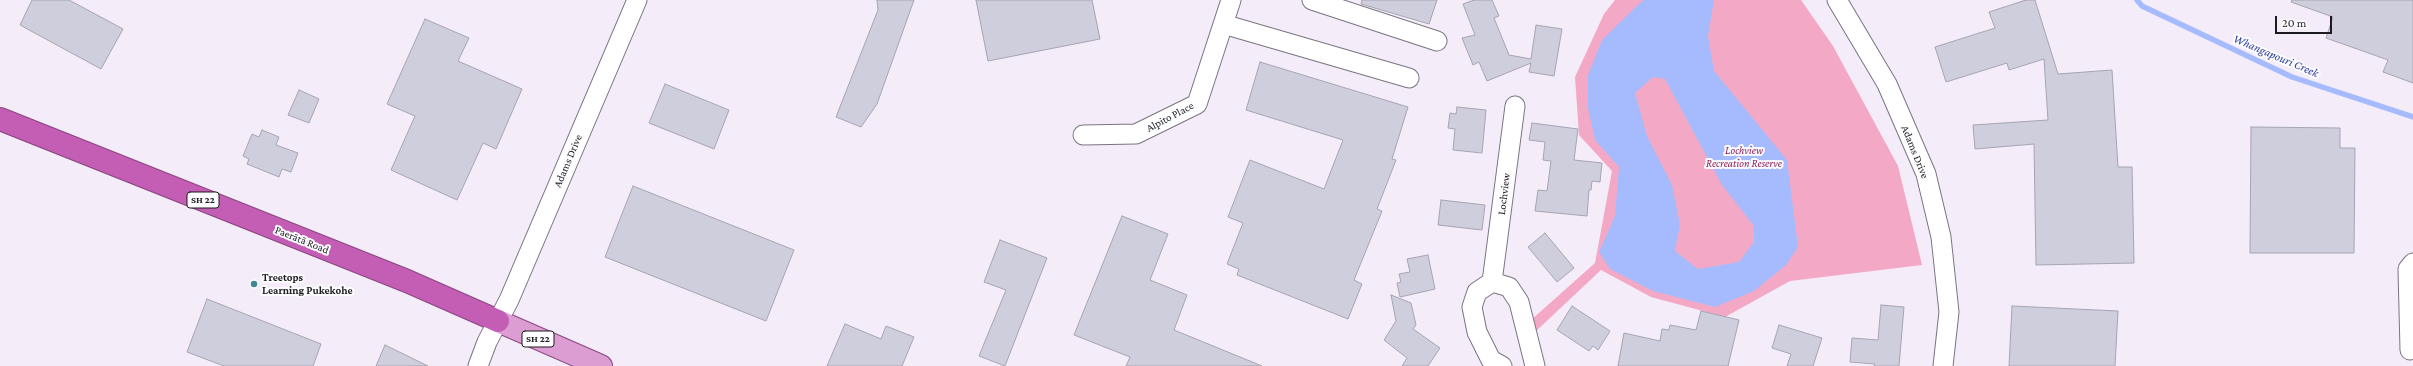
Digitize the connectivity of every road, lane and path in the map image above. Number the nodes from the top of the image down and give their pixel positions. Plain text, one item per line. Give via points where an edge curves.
1 (637, 0) edge
2 (1230, 0) edge
3 (1312, 0) edge
4 (1837, 0) edge
5 (1223, 24) junction
6 (1437, 41) dead end
7 (1409, 78) dead end
8 (1515, 106) dead end
9 (0, 119) edge
10 (1083, 135) dead end
11 (2413, 263) edge
12 (1492, 282) junction
13 (498, 321) junction
14 (2410, 350) dead end
15 (478, 366) edge
16 (601, 366) edge
17 (1502, 366) edge
18 (1535, 366) edge
19 (1943, 366) edge

1 - 13 street, Adams Drive
2 - 5 street, Alpito Place
3 - 6 street
4 - 19 street, Adams Drive via 1887,84 1926,174 1941,237 1949,312
5 - 7 street
5 - 10 street, Alpito Place via 1197,104 1136,134
8 - 12 street, Lochview
9 - 13 highway, Paerātā Road / SH 22 via 407,281
11 - 14 street via 2408,269
12 - 17 street via 1477,292 1472,307 1477,332 1491,360
12 - 18 street via 1508,287 1519,302
13 - 15 street, Adams Drive
13 - 16 main road, Paerātā Road / SH 22

